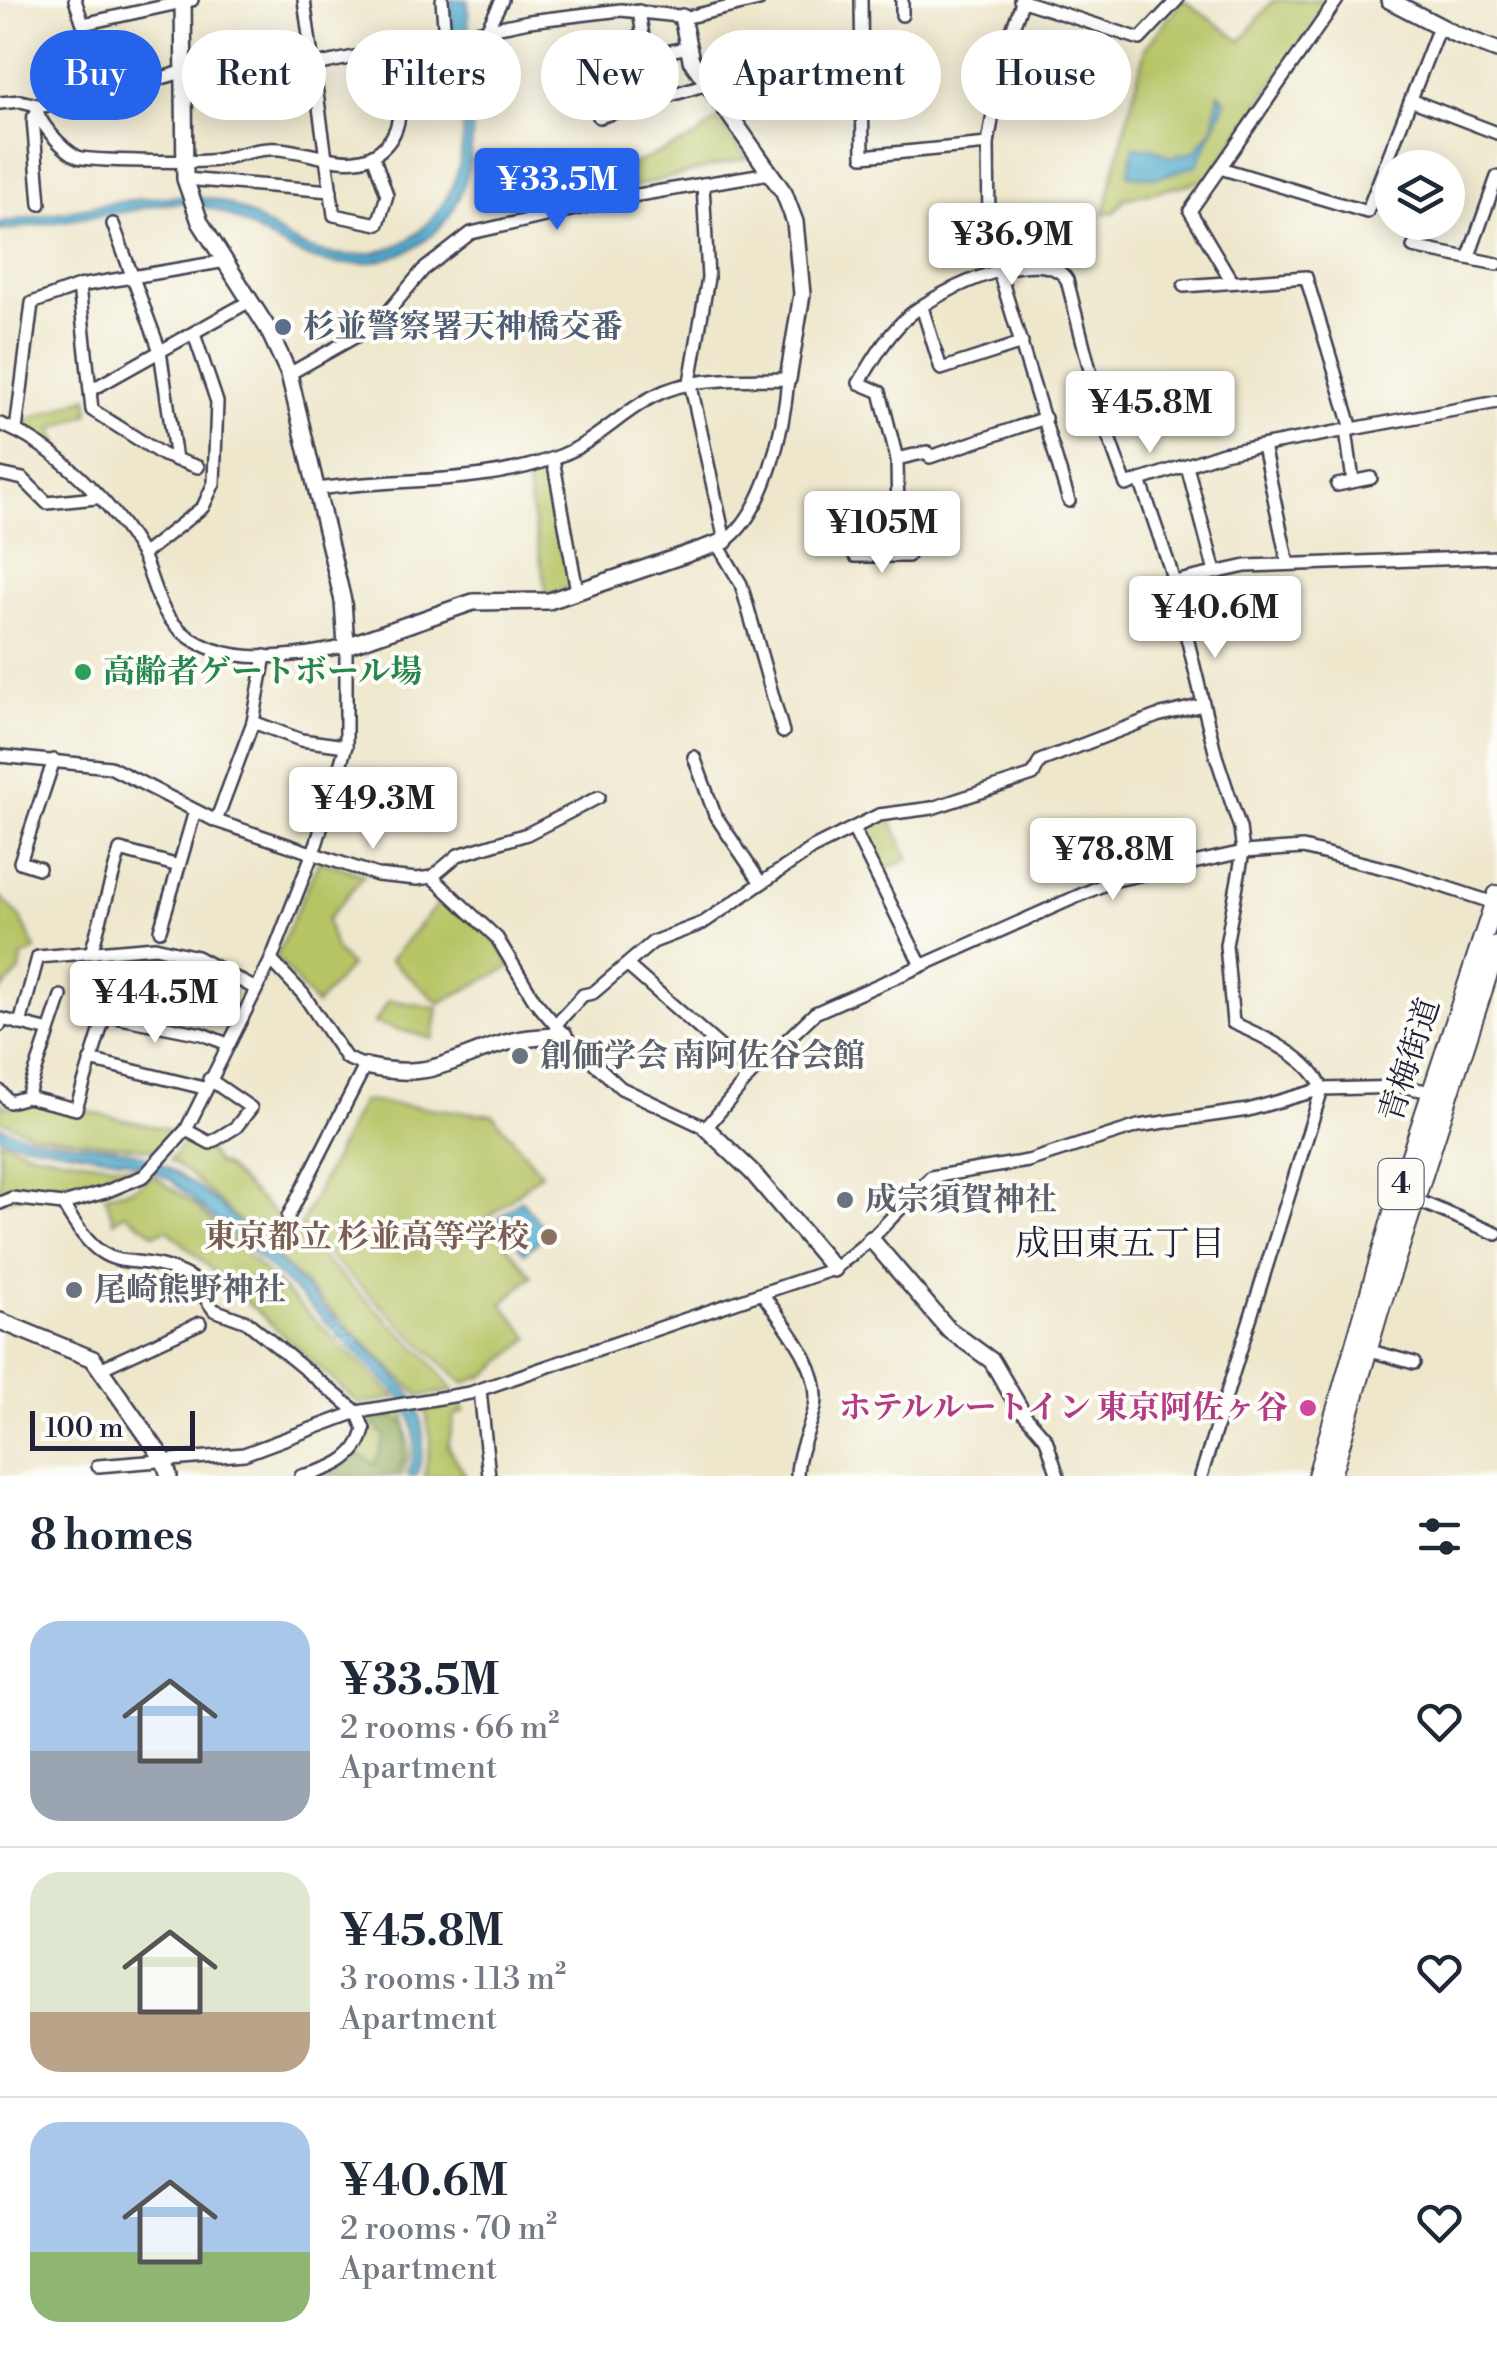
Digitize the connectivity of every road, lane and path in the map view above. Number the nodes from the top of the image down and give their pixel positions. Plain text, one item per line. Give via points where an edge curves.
1 (75, 0) edge
2 (304, 0) edge
3 (442, 0) edge
4 (502, 0) edge
5 (759, 0) edge
6 (861, 0) edge
7 (902, 0) edge
8 (1022, 0) edge
9 (1177, 0) edge
10 (1336, 0) edge
11 (1389, 0) edge
12 (186, 1) edge
13 (639, 11) junction
14 (902, 15) dead end
15 (682, 17) junction
16 (1440, 26) junction
17 (488, 27) junction
18 (184, 30) edge
19 (308, 30) edge
20 (445, 30) edge
21 (472, 30) edge
22 (643, 30) edge
23 (688, 47) junction
24 (679, 49) edge
25 (1497, 50) edge
26 (182, 72) edge
27 (699, 72) edge
28 (162, 78) edge
29 (1411, 100) junction
30 (0, 104) edge
31 (30, 107) edge
32 (33, 120) edge
33 (44, 120) edge
34 (182, 120) edge
35 (321, 120) edge
36 (397, 120) edge
37 (733, 120) edge
38 (1497, 133) edge
39 (988, 144) junction
40 (374, 155) junction
41 (326, 158) junction
42 (182, 160) junction
43 (1220, 168) junction
44 (770, 173) junction
45 (1497, 177) edge
46 (186, 183) junction
47 (703, 184) junction
48 (331, 191) junction
49 (40, 204) dead end
50 (113, 224) dead end
51 (1413, 246) dead end
52 (1468, 256) junction
53 (226, 261) junction
54 (1497, 264) edge
55 (998, 268) junction
56 (134, 278) junction
57 (1232, 280) junction
58 (80, 286) junction
59 (1184, 286) dead end
60 (250, 301) junction
61 (922, 307) junction
62 (194, 334) junction
63 (1022, 343) junction
64 (160, 351) junction
65 (290, 374) junction
66 (788, 379) junction
67 (690, 382) junction
68 (91, 390) junction
69 (1497, 402) edge
70 (1045, 418) junction
71 (0, 424) edge
72 (16, 430) junction
73 (1349, 430) junction
74 (1263, 446) junction
75 (552, 459) junction
76 (897, 459) junction
77 (176, 460) junction
78 (1187, 466) junction
79 (198, 467) dead end
80 (0, 474) edge
81 (1371, 478) dead end
82 (1140, 480) junction
83 (1352, 482) junction
84 (1337, 484) dead end
85 (318, 490) junction
86 (96, 498) junction
87 (1069, 501) dead end
88 (722, 543) junction
89 (142, 555) junction
90 (855, 556) dead end
91 (1497, 557) edge
92 (1288, 564) junction
93 (1215, 572) junction
94 (1174, 582) junction
95 (577, 591) junction
96 (346, 646) junction
97 (265, 656) junction
98 (1202, 705) junction
99 (253, 722) junction
100 (783, 732) dead end
101 (346, 746) junction
102 (0, 756) edge
103 (694, 757) dead end
104 (54, 760) junction
105 (599, 797) dead end
106 (195, 810) junction
107 (216, 821) junction
108 (853, 828) junction
109 (1243, 852) junction
110 (312, 854) junction
111 (179, 866) junction
112 (38, 868) dead end
113 (432, 877) junction
114 (760, 882) junction
115 (1495, 899) edge
116 (160, 930) dead end
117 (1497, 946) edge
118 (90, 953) junction
119 (271, 960) junction
120 (628, 966) junction
121 (920, 966) junction
122 (1493, 969) edge
123 (254, 988) junction
124 (60, 996) dead end
125 (20, 1024) junction
126 (0, 1026) edge
127 (560, 1029) junction
128 (49, 1031) junction
129 (225, 1043) junction
130 (90, 1060) junction
131 (365, 1066) junction
132 (751, 1074) junction
133 (206, 1084) junction
134 (1322, 1090) junction
135 (0, 1092) edge
136 (1432, 1092) junction
137 (27, 1097) junction
138 (706, 1128) junction
139 (186, 1130) junction
140 (1416, 1200) junction
141 (0, 1203) edge
142 (63, 1204) junction
143 (288, 1217) dead end
144 (1497, 1234) edge
145 (871, 1238) junction
146 (834, 1268) junction
147 (762, 1293) junction
148 (0, 1322) edge
149 (200, 1323) dead end
150 (1367, 1350) junction
151 (1414, 1363) dead end
152 (102, 1368) junction
153 (480, 1390) junction
154 (1020, 1409) joint
155 (356, 1412) junction
156 (98, 1466) dead end
157 (167, 1468) edge
158 (301, 1476) edge
159 (489, 1476) edge
160 (797, 1476) edge
161 (1058, 1476) edge
162 (1201, 1476) edge
163 (1317, 1476) edge
164 (1331, 1476) edge

1 - 12 street via 83,24
2 - 19 street
3 - 20 street
4 - 17 street
5 - 15 street
6 - 39 street via 862,156
7 - 14 street
8 - 9 street via 1140,39
8 - 39 street via 1004,54
10 - 43 street
11 - 16 street
12 - 18 street
13 - 15 street
13 - 17 street
13 - 22 street
15 - 23 street
16 - 25 street
16 - 29 street
17 - 21 street
23 - 24 street
23 - 27 street
26 - 28 street
29 - 38 street
29 - 43 street via 1367,212
30 - 31 street
32 - 49 street
33 - 42 street via 83,160
34 - 42 street
35 - 41 street
36 - 40 street
37 - 44 street
39 - 55 street via 988,212
40 - 41 street
40 - 48 street via 387,194 378,224 334,215
41 - 42 street via 267,148 213,161
41 - 48 street
42 - 46 street
43 - 57 street via 1190,210
44 - 47 street
44 - 66 street via 800,243 801,314
45 - 52 street
46 - 48 street
46 - 53 street
47 - 65 street via 471,232 416,277 378,324
47 - 67 street via 708,278
50 - 56 street
51 - 52 street
52 - 54 street
53 - 56 street
53 - 60 street
55 - 61 street
55 - 63 street
55 - 82 street via 1062,272 1126,485
56 - 58 street
56 - 64 street
57 - 59 street
57 - 73 street via 1306,277
58 - 68 street
58 - 72 street via 32,303
60 - 62 street
60 - 65 street
61 - 63 street via 942,369
61 - 76 street via 888,336 859,384 880,392
62 - 64 street
62 - 89 street via 216,402 214,483 203,507
63 - 70 street
64 - 68 street
64 - 77 street
65 - 85 street
66 - 67 street
66 - 88 street via 785,417 756,500 742,529
67 - 75 street via 651,397 584,445
67 - 88 street
68 - 77 street via 92,410
69 - 73 street
70 - 76 street via 930,457 927,452
70 - 87 street
71 - 72 street
72 - 86 street via 75,471
73 - 74 street
73 - 83 street
74 - 78 street
74 - 92 street
75 - 85 street via 452,482
75 - 95 street
76 - 90 street via 898,520 908,556
77 - 79 street
78 - 82 street
78 - 93 street
80 - 86 street via 23,479 47,503
81 - 83 street
82 - 94 street
83 - 84 street
85 - 96 street
86 - 89 street
88 - 95 street
88 - 100 street via 741,584
89 - 97 street via 167,614 188,636 226,653
91 - 92 street
92 - 93 street
93 - 94 street
94 - 98 street
95 - 96 street via 549,601 472,602
96 - 97 street
96 - 101 street
97 - 99 street
98 - 108 street via 1040,761 1033,774
98 - 109 street
99 - 101 street via 301,740
99 - 107 street
101 - 110 street
102 - 104 street
103 - 114 street via 716,816
104 - 106 street via 110,766
104 - 112 street via 20,862
105 - 113 street via 527,834 458,855
106 - 107 street
106 - 111 street
107 - 110 street
108 - 114 street
108 - 121 street
109 - 115 street via 1303,848
109 - 121 street via 1112,880
109 - 134 street via 1226,945 1233,1022 1318,1077
110 - 113 street via 377,874
110 - 119 street
111 - 116 street
111 - 118 street via 120,850
113 - 127 street via 497,938 535,1002
114 - 120 street via 703,923 653,942
115 - 136 main road, 青梅街道 / 4
117 - 122 main road, 青梅街道 / 4
118 - 123 street via 155,947 197,957
118 - 125 street via 38,957
119 - 123 street
119 - 131 street via 346,1058
120 - 127 street via 594,994 583,995
120 - 132 street
121 - 132 street via 815,1013
122 - 140 main road, 青梅街道 / 4
123 - 129 street
124 - 128 street
125 - 126 street via 2,1019
125 - 128 street
127 - 131 street via 429,1072
127 - 138 street via 621,1088
128 - 137 street
129 - 130 street via 105,1015
129 - 133 street
130 - 133 street
130 - 137 street via 76,1109
131 - 143 street
132 - 138 street
133 - 139 street
133 - 139 street via 251,1108 210,1143
134 - 136 street via 1405,1086
134 - 145 street via 1248,1110 1138,1126 1028,1161 931,1177
134 - 162 street
135 - 137 street via 10,1102
136 - 163 main road, 青梅街道 / 4
138 - 146 street
139 - 142 street via 148,1172
140 - 144 street
140 - 150 main road, 青梅街道 / 4
141 - 142 street via 12,1198
142 - 155 street via 80,1234 106,1258 191,1278 214,1310 247,1322
145 - 146 street
145 - 154 street via 948,1329 992,1360
146 - 147 street
147 - 153 street
147 - 160 street via 813,1382 815,1406
148 - 152 street
149 - 152 street
150 - 151 street
150 - 164 main road, 青梅街道 / 4
152 - 157 street
153 - 155 street
153 - 159 street
154 - 161 street via 1046,1439
155 - 157 street via 244,1454
155 - 158 street via 364,1429 356,1450 325,1471
156 - 157 street

